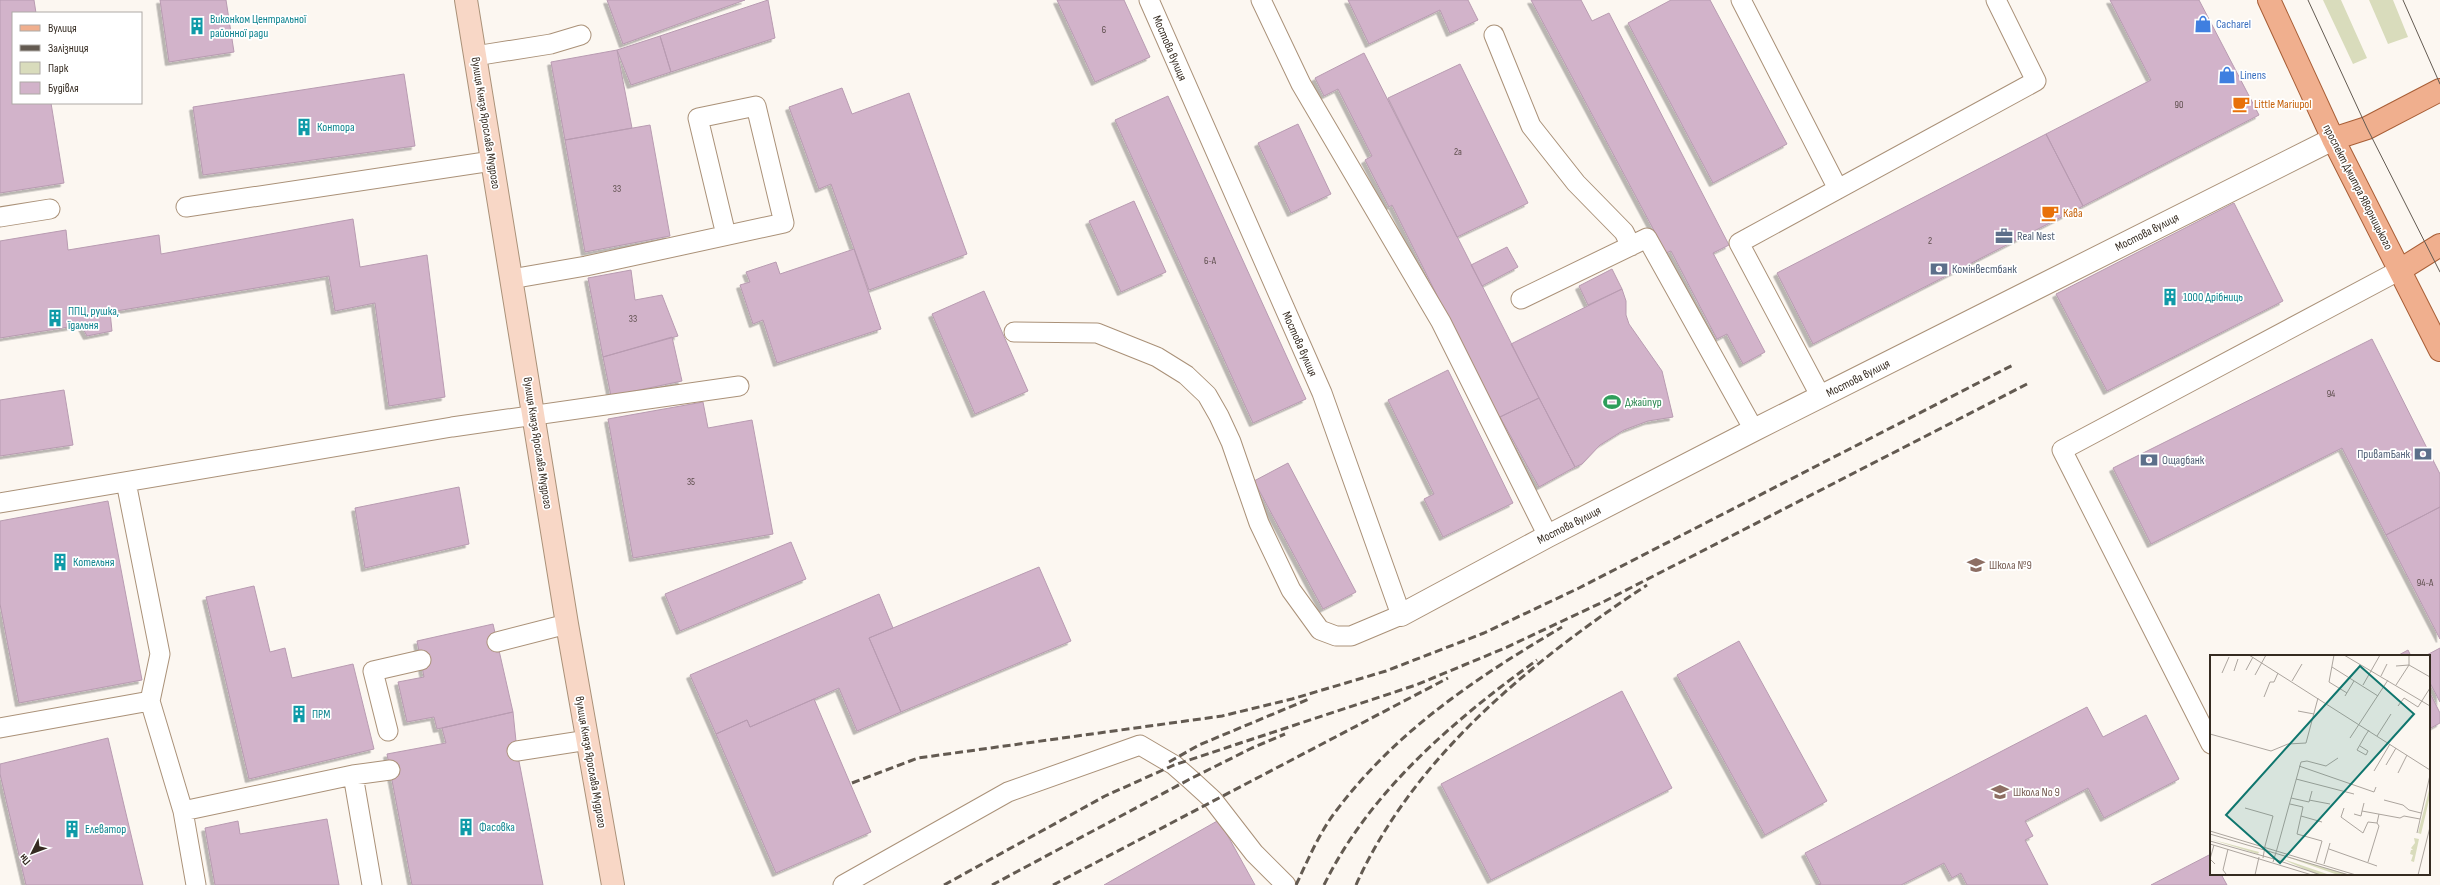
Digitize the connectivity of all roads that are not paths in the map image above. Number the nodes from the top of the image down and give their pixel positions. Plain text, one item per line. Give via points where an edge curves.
1 (466, 0) edge
2 (1149, 0) edge
3 (1261, 0) edge
4 (1741, 0) edge
5 (1996, 0) edge
6 (2269, 0) edge
7 (581, 35) dead end
8 (1494, 35) dead end
9 (475, 56) junction
10 (2440, 90) edge
11 (2333, 139) junction
12 (492, 161) junction
13 (1838, 189) junction
14 (186, 207) dead end
15 (50, 210) dead end
16 (0, 217) edge
17 (726, 235) junction
18 (2440, 245) edge
19 (1631, 246) junction
20 (2400, 270) junction
21 (511, 279) junction
22 (1521, 299) dead end
23 (1014, 332) dead end
24 (2440, 350) edge
25 (739, 386) dead end
26 (1822, 397) junction
27 (533, 416) junction
28 (1754, 430) junction
29 (126, 482) junction
30 (0, 503) edge
31 (1548, 536) junction
32 (1401, 615) junction
33 (566, 624) junction
34 (497, 642) dead end
35 (421, 660) dead end
36 (150, 701) junction
37 (0, 728) edge
38 (388, 731) dead end
39 (588, 740) junction
40 (2210, 742) edge
41 (517, 751) dead end
42 (390, 770) dead end
43 (353, 775) junction
44 (183, 811) junction
45 (196, 885) edge
46 (372, 885) edge
47 (613, 885) edge
48 (843, 885) edge
49 (1286, 885) edge

1 - 9 main road, вулиця Князя Ярослава Мудрого
2 - 32 lane, Мостова вулиця via 1322,393
3 - 31 lane via 1301,84 1440,322
4 - 13 lane
5 - 13 lane via 2036,81
6 - 11 main road, проспект Дмитра Яворницького
7 - 9 lane via 551,44
8 - 19 lane via 1531,126 1576,183 1624,232
9 - 12 main road, вулиця Князя Ярослава Мудрого
10 - 11 main road via 2367,128
11 - 20 main road, проспект Дмитра Яворницького
11 - 26 street, Мостова вулиця
12 - 14 lane
12 - 21 main road, вулиця Князя Ярослава Мудрого
13 - 26 lane via 1739,243
15 - 16 lane
17 - 17 lane via 784,223 756,106 698,118
17 - 21 lane via 586,266
18 - 20 main road
19 - 22 lane
19 - 28 lane via 1647,238
20 - 24 main road, проспект Дмитра Яворницького
20 - 40 lane via 2062,450
21 - 27 main road, вулиця Князя Ярослава Мудрого
23 - 32 lane via 1097,333 1157,357 1186,375 1207,395 1219,416 1231,442 1259,523 1291,590 1320,630 1336,636 1351,636
25 - 27 lane
26 - 28 street, Мостова вулиця
27 - 29 lane via 452,427
27 - 33 main road, вулиця Князя Ярослава Мудрого
28 - 31 street, Мостова вулиця
29 - 30 lane
29 - 36 lane via 160,654
31 - 32 street, Мостова вулиця
33 - 34 lane
33 - 39 main road, вулиця Князя Ярослава Мудрого
35 - 38 lane via 373,671
36 - 37 lane
36 - 44 lane
39 - 41 lane
39 - 47 main road, вулиця Князя Ярослава Мудрого
42 - 43 lane
43 - 44 lane
43 - 46 lane
44 - 45 lane
48 - 49 lane via 1008,792 1140,746 1174,765 1213,800 1254,852

